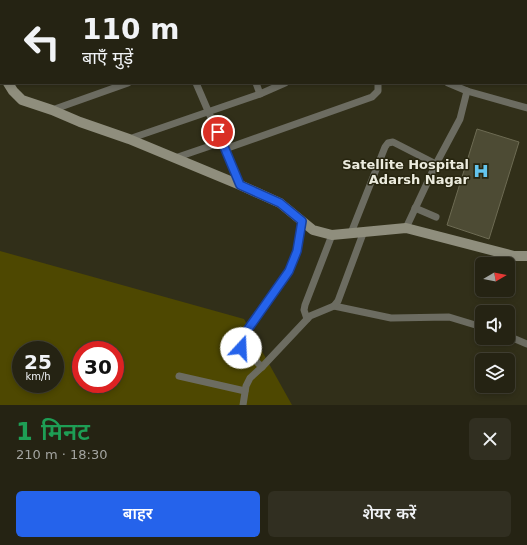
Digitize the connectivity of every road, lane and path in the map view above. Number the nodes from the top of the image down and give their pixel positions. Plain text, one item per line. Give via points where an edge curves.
1 (9, 84) edge
2 (125, 84) edge
3 (196, 84) edge
4 (256, 84) edge
5 (283, 84) edge
6 (378, 84) edge
7 (450, 84) edge
8 (467, 91) junction
9 (260, 94) junction
10 (527, 108) edge
11 (52, 110) junction
12 (209, 112) junction
13 (129, 139) junction
14 (222, 142) junction
15 (225, 149) junction
16 (175, 158) junction
17 (436, 164) junction
18 (240, 185) junction
19 (415, 208) junction
20 (436, 217) dead end
21 (302, 221) junction
22 (406, 228) junction
23 (364, 231) junction
24 (350, 233) junction
25 (332, 235) junction
26 (527, 256) edge
27 (334, 306) junction
28 (307, 319) junction
29 (475, 325) edge
30 (515, 339) edge
31 (527, 344) edge
32 (262, 367) junction
33 (179, 376) dead end
34 (245, 391) junction
35 (242, 405) edge

1 - 11 street via 22,100
2 - 11 street
3 - 12 street
4 - 9 street
5 - 9 street
6 - 15 street via 378,91 372,97
7 - 8 street
8 - 10 street
8 - 17 street via 460,119
9 - 12 street
11 - 13 street
12 - 13 street
12 - 14 street
13 - 16 street
14 - 15 street
14 - 16 street
15 - 18 street
16 - 18 street
17 - 19 street
17 - 24 street via 393,142 388,143
18 - 21 street via 280,203
19 - 20 street
19 - 22 street
21 - 25 street via 313,230
21 - 32 street via 297,251 289,271 241,339 241,348
22 - 23 street
22 - 26 street via 514,256
23 - 24 street
23 - 27 street
24 - 25 street
25 - 28 street via 305,304
27 - 28 street
27 - 29 street via 391,318 449,317
28 - 32 street
30 - 31 street
32 - 34 street via 250,378
33 - 34 street
34 - 35 street

